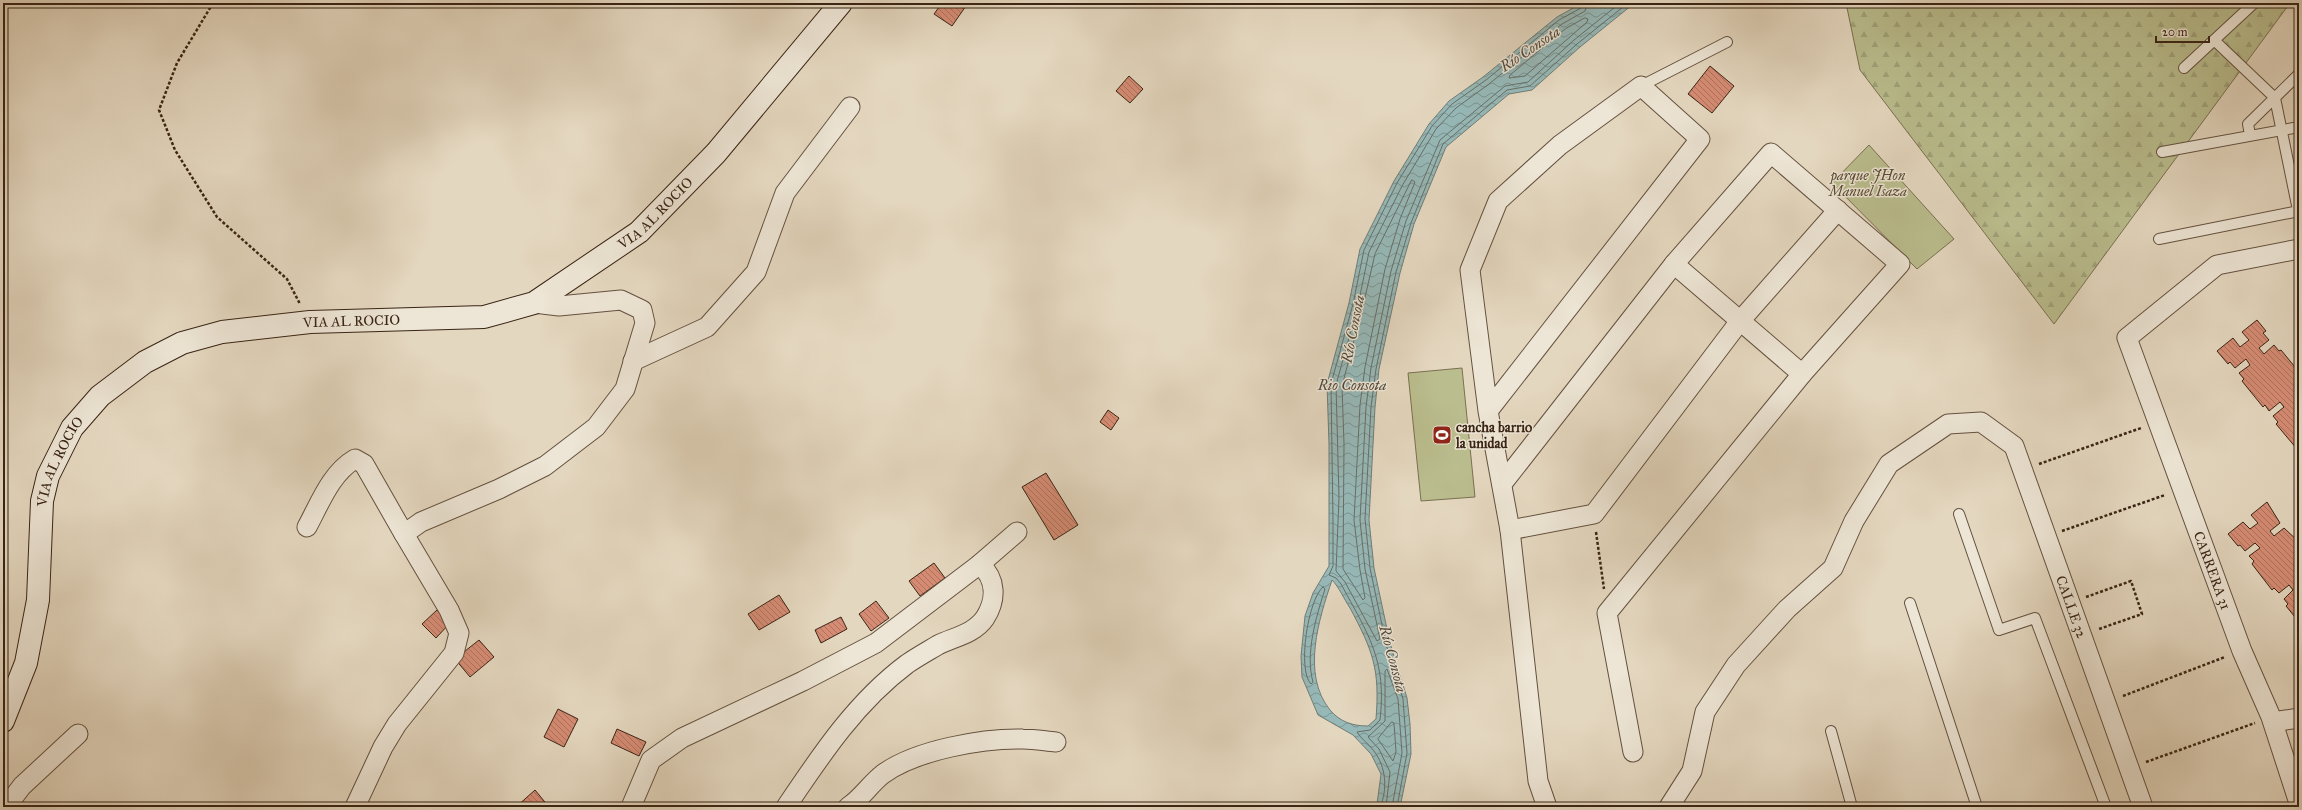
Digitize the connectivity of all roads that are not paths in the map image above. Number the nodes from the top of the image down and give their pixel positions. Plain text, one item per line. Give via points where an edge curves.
1 (841, 3) edge
2 (2254, 3) edge
3 (2214, 40) junction
4 (1727, 42) dead end
5 (2184, 68) dead end
6 (2299, 74) edge
7 (1641, 86) junction
8 (2275, 98) junction
9 (850, 107) dead end
10 (2299, 127) edge
11 (2283, 129) junction
12 (2250, 135) junction
13 (2162, 152) dead end
14 (1838, 210) junction
15 (2299, 213) edge
16 (2159, 239) dead end
17 (2299, 249) edge
18 (1674, 264) junction
19 (534, 303) junction
20 (1740, 321) junction
21 (633, 361) junction
22 (1802, 374) junction
23 (1488, 412) junction
24 (1502, 484) junction
25 (1960, 514) dead end
26 (307, 527) dead end
27 (1510, 530) junction
28 (1017, 532) dead end
29 (404, 534) junction
30 (980, 564) junction
31 (1910, 603) dead end
32 (2299, 718) edge
33 (2272, 720) junction
34 (3, 721) edge
35 (1831, 730) dead end
36 (78, 734) dead end
37 (1056, 742) dead end
38 (1633, 752) dead end
39 (2299, 803) edge
40 (6, 807) edge
41 (355, 807) edge
42 (631, 807) edge
43 (786, 807) edge
44 (848, 807) edge
45 (1547, 807) edge
46 (1669, 807) edge
47 (1852, 807) edge
48 (1977, 807) edge
49 (2106, 807) edge
50 (2143, 807) edge

1 - 19 main road, VIA AL ROCIO via 716,153 640,232
2 - 3 lane
3 - 5 lane
3 - 8 lane
4 - 7 lane
6 - 8 lane
7 - 23 street via 1560,145 1498,201 1470,270
7 - 23 street via 1700,139
8 - 11 lane
8 - 12 lane via 2248,124
9 - 21 street via 785,193 756,272 707,327
10 - 11 lane
11 - 12 lane
11 - 15 lane
12 - 13 lane
14 - 18 street via 1771,153
14 - 20 street
14 - 22 street via 1900,264
15 - 16 lane
17 - 33 street, CARRERA 31 via 2217,265 2127,338 2242,651
18 - 20 street
18 - 24 street
19 - 21 street via 559,306 621,300 642,310 645,323
19 - 34 main road, VIA AL ROCIO via 484,318 310,322 222,332 182,343 145,362 100,396 72,428 48,476 42,501 38,600 27,656
20 - 22 street
20 - 27 street via 1594,514
21 - 29 street via 625,389 596,427 545,466 499,489 421,522
22 - 38 street via 1607,613
23 - 24 street
24 - 27 street
25 - 49 lane via 1999,630 2035,618
26 - 29 street via 335,476 355,459 364,464
27 - 45 street via 1538,781
28 - 30 street
29 - 41 street via 449,610 459,633 454,653 397,724 383,747
30 - 42 street via 876,643 676,742 651,760
30 - 43 street via 993,581 994,598 984,618 968,633 938,645 908,664 874,692 835,736
31 - 48 lane
32 - 33 street
33 - 39 street, CARRERA 31
35 - 47 lane
36 - 40 street via 22,786
37 - 44 street via 1023,739 946,747 901,762 882,775
46 - 50 street, CALLE 32 via 1692,771 1705,712 1736,666 1787,609 1833,568 1854,521 1889,464 1948,424 1981,422 2014,446

